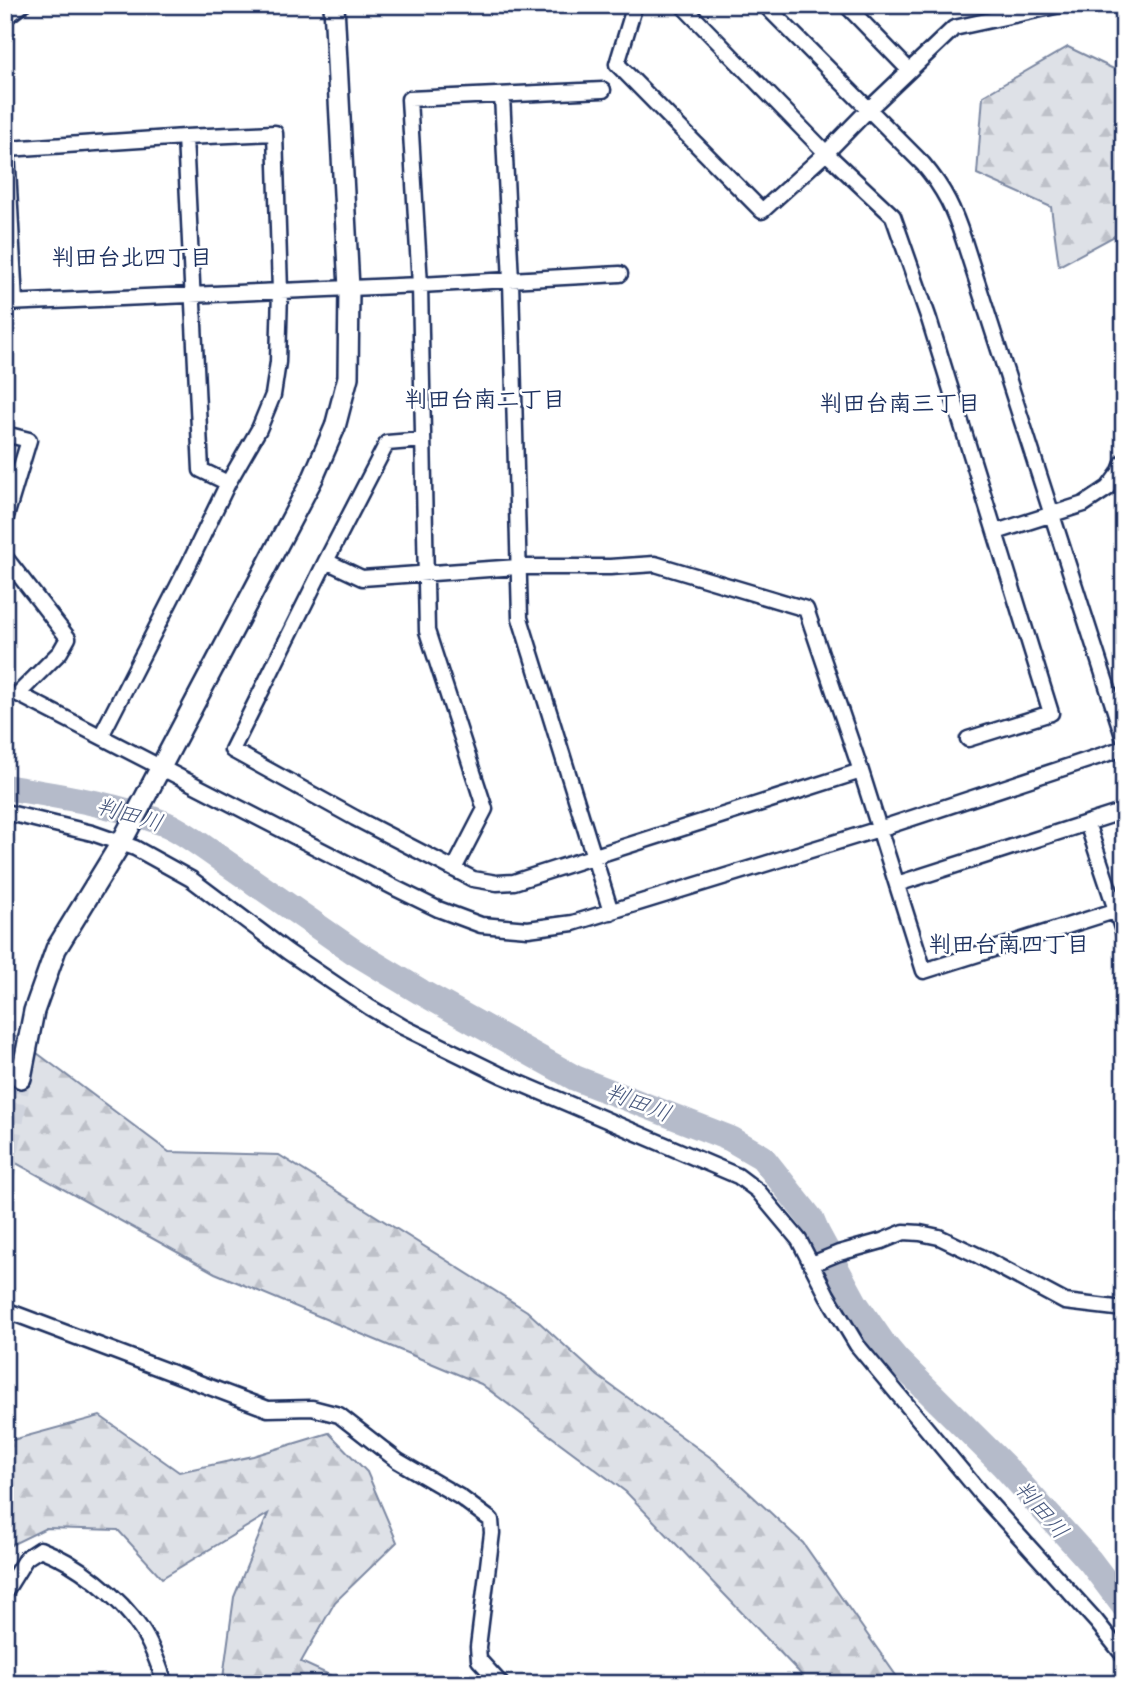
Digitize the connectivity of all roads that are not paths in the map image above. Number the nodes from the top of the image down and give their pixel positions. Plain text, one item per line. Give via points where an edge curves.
1 (22, 5) edge
2 (334, 5) edge
3 (635, 5) edge
4 (682, 5) edge
5 (765, 5) edge
6 (846, 5) edge
7 (1060, 5) edge
8 (995, 12) edge
9 (5, 18) edge
10 (909, 70) junction
11 (603, 90) dead end
12 (502, 95) junction
13 (869, 109) junction
14 (185, 137) junction
15 (826, 153) junction
16 (620, 274) dead end
17 (511, 281) junction
18 (420, 285) junction
19 (349, 288) junction
20 (280, 291) junction
21 (192, 295) junction
22 (10, 303) edge
23 (5, 434) edge
24 (423, 440) junction
25 (1124, 461) edge
26 (228, 483) junction
27 (1051, 514) junction
28 (5, 520) edge
29 (996, 532) junction
30 (5, 557) edge
31 (326, 561) junction
32 (518, 567) junction
33 (426, 575) junction
34 (101, 736) junction
35 (968, 739) dead end
36 (1124, 739) edge
37 (1124, 748) edge
38 (161, 767) junction
39 (861, 771) junction
40 (1124, 811) edge
41 (5, 812) edge
42 (1087, 823) junction
43 (879, 829) junction
44 (124, 838) junction
45 (595, 856) junction
46 (454, 869) junction
47 (897, 884) junction
48 (1120, 909) edge
49 (611, 912) junction
50 (1124, 934) edge
51 (21, 1079) tunnel mouth
52 (816, 1262) junction
53 (5, 1310) edge
54 (1124, 1310) edge
55 (5, 1592) edge
56 (1124, 1656) edge
57 (164, 1684) edge
58 (501, 1684) edge

1 - 9 street
2 - 19 street
3 - 15 street via 617,64 762,211
4 - 15 street
5 - 13 street
6 - 10 street
7 - 8 street
8 - 10 street via 954,27
10 - 13 street
11 - 12 street
12 - 17 street
12 - 18 street via 409,99
13 - 15 street
13 - 27 street via 923,164 947,197
14 - 20 street via 275,133
14 - 21 street
14 - 22 street via 7,149
15 - 29 street via 893,216
16 - 17 street
17 - 18 street
17 - 32 street
18 - 19 street
18 - 24 street
19 - 20 street
19 - 38 street via 348,377 335,427 313,478
20 - 21 street
20 - 26 street via 274,395
21 - 22 street
21 - 26 street via 201,470
23 - 28 street via 29,440
24 - 31 street via 387,443
24 - 33 street
25 - 27 street via 1108,488 1084,504
26 - 34 street
27 - 29 street
27 - 36 street
29 - 35 street via 1051,713
30 - 34 street via 68,638 18,694
31 - 33 street via 362,578
31 - 46 street via 232,750
32 - 33 street
32 - 39 street via 655,564 806,609
32 - 45 street via 520,618
33 - 46 street via 428,631 485,809
34 - 38 street
37 - 43 street
38 - 44 street
38 - 49 street via 397,890 481,925 528,929
39 - 43 street
39 - 45 street
40 - 42 street
41 - 44 street
42 - 47 street
42 - 48 street
43 - 47 street
43 - 49 street
44 - 51 street via 56,948 34,1011
44 - 52 street via 191,878 288,952 403,1027 501,1075 738,1176 758,1191
45 - 46 street via 514,882 473,878
45 - 49 street
47 - 48 street via 924,971
48 - 50 street
52 - 54 street via 904,1232 939,1237 1065,1302
52 - 56 street via 827,1295 857,1345
53 - 58 street via 268,1409 312,1408 339,1415 398,1461 491,1520 478,1647 479,1660
55 - 57 street via 26,1558 40,1549 72,1564 119,1603 141,1629

